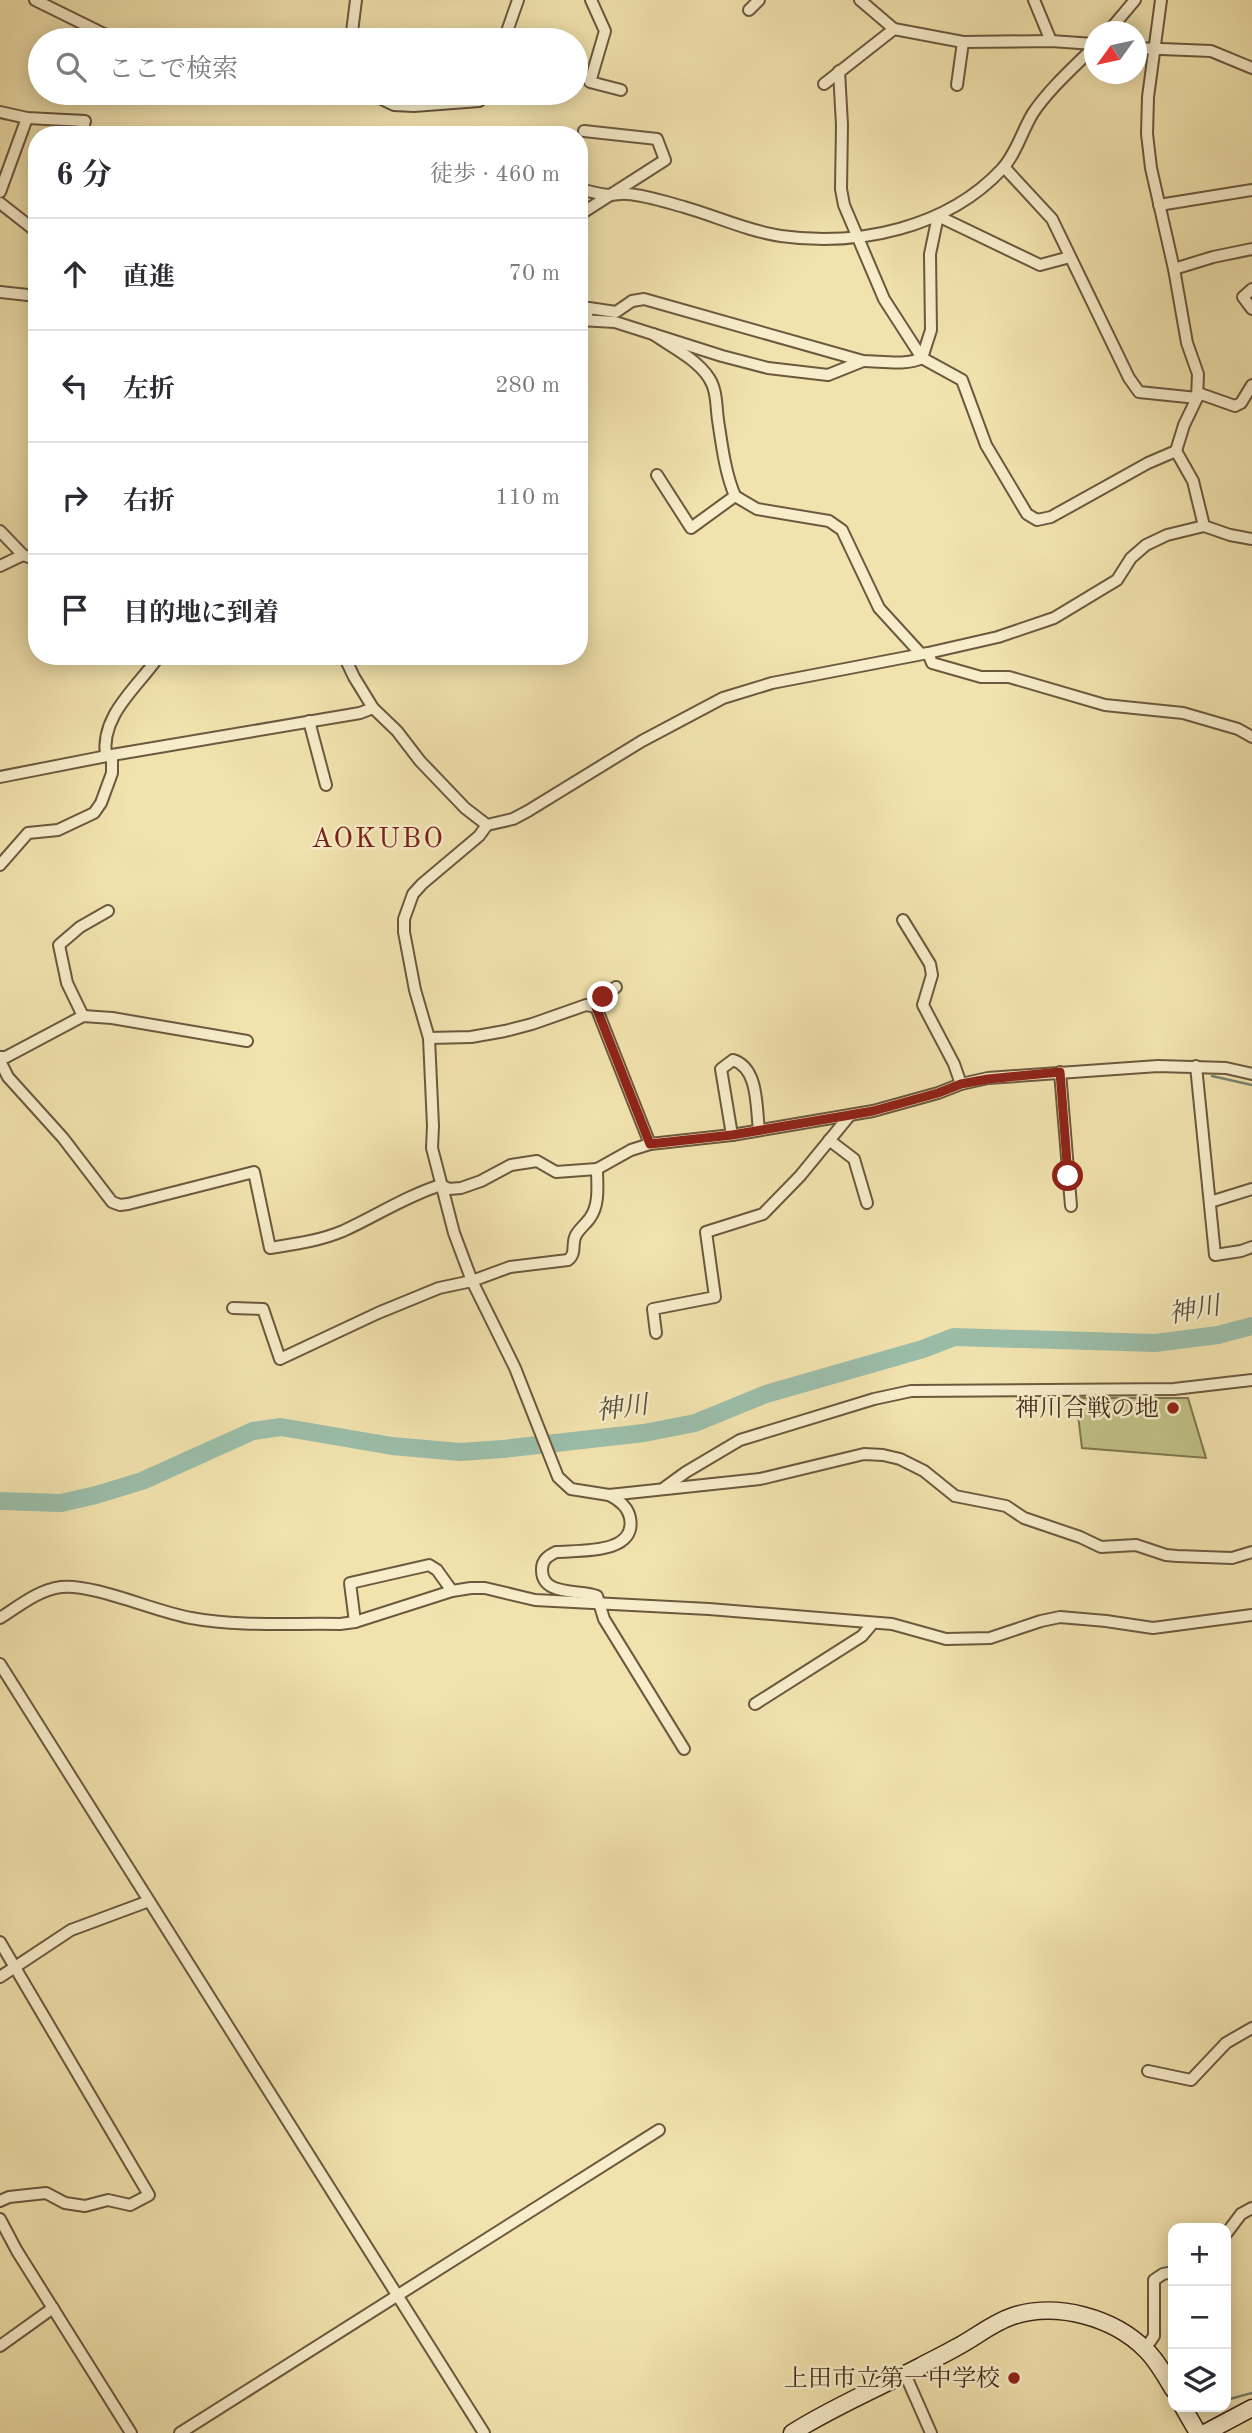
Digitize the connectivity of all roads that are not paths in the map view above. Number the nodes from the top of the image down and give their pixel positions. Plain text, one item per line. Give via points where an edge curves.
1 (35, 0) edge
2 (356, 0) edge
3 (518, 0) edge
4 (591, 0) edge
5 (760, 0) edge
6 (860, 0) edge
7 (1034, 0) edge
8 (1135, 0) edge
9 (1161, 0) edge
10 (749, 10) dead end
11 (1117, 21) edge
12 (92, 28) edge
13 (352, 28) edge
14 (508, 28) edge
15 (894, 29) junction
16 (1051, 41) junction
17 (963, 42) junction
18 (1084, 45) edge
19 (1147, 49) edge
20 (1155, 49) junction
21 (1084, 56) edge
22 (1252, 68) edge
23 (839, 71) junction
24 (824, 84) dead end
25 (957, 85) dead end
26 (621, 90) dead end
27 (404, 105) edge
28 (425, 105) edge
29 (0, 113) edge
30 (27, 118) junction
31 (84, 126) edge
32 (588, 132) edge
33 (1004, 167) junction
34 (1252, 190) edge
35 (588, 191) edge
36 (0, 192) edge
37 (608, 195) junction
38 (0, 203) edge
39 (1159, 205) junction
40 (588, 209) edge
41 (938, 216) junction
42 (28, 225) edge
43 (859, 239) junction
44 (1252, 249) edge
45 (1070, 257) junction
46 (1174, 269) junction
47 (1252, 289) edge
48 (0, 292) edge
49 (28, 295) edge
50 (1252, 309) edge
51 (588, 310) edge
52 (588, 321) edge
53 (653, 334) junction
54 (922, 358) junction
55 (863, 361) junction
56 (1252, 385) edge
57 (1197, 396) junction
58 (1176, 451) junction
59 (657, 475) dead end
60 (735, 496) junction
61 (1204, 526) junction
62 (0, 531) edge
63 (1252, 539) edge
64 (23, 555) junction
65 (28, 557) edge
66 (0, 566) edge
67 (925, 654) junction
68 (152, 665) edge
69 (349, 665) edge
70 (373, 708) junction
71 (309, 721) junction
72 (1252, 737) edge
73 (109, 755) junction
74 (0, 777) edge
75 (326, 785) dead end
76 (488, 825) junction
77 (0, 865) edge
78 (108, 911) dead end
79 (904, 920) dead end
80 (616, 987) dead end
81 (596, 1007) junction
82 (83, 1016) junction
83 (429, 1038) junction
84 (247, 1041) dead end
85 (0, 1059) edge
86 (1196, 1066) junction
87 (1060, 1072) junction
88 (1252, 1074) edge
89 (961, 1084) junction
90 (850, 1115) junction
91 (759, 1130) junction
92 (732, 1135) junction
93 (829, 1140) junction
94 (650, 1144) junction
95 (597, 1169) junction
96 (441, 1185) junction
97 (1252, 1189) edge
98 (1210, 1202) junction
99 (867, 1203) dead end
100 (1071, 1206) dead end
101 (1252, 1247) edge
102 (472, 1281) junction
103 (233, 1308) dead end
104 (656, 1333) dead end
105 (1252, 1380) edge
106 (662, 1489) junction
107 (609, 1495) junction
108 (1252, 1552) edge
109 (452, 1591) junction
110 (600, 1605) junction
111 (1252, 1615) edge
112 (0, 1618) edge
113 (355, 1622) junction
114 (873, 1623) junction
115 (0, 1664) edge
116 (755, 1704) dead end
117 (684, 1749) dead end
118 (149, 1901) junction
119 (0, 1942) edge
120 (15, 1967) junction
121 (0, 1976) edge
122 (1252, 2028) edge
123 (1148, 2071) dead end
124 (659, 2130) dead end
125 (0, 2201) edge
126 (1252, 2208) edge
127 (1, 2223) edge
128 (1231, 2227) edge
129 (1168, 2273) edge
130 (398, 2296) junction
131 (53, 2308) junction
132 (0, 2346) edge
133 (1145, 2349) junction
134 (905, 2374) junction
135 (1168, 2381) edge
136 (1252, 2408) edge
137 (1186, 2412) edge
138 (186, 2431) edge
139 (131, 2433) edge
140 (484, 2433) edge
141 (792, 2433) edge
142 (931, 2433) edge
143 (1198, 2433) edge
144 (1205, 2433) edge

1 - 12 street
2 - 13 street
3 - 14 street
4 - 26 street via 605,31 590,82
5 - 10 street
6 - 15 street
7 - 16 street
8 - 11 street
9 - 20 street
15 - 17 street
15 - 23 street
16 - 17 street
16 - 18 street
17 - 25 street
19 - 20 street
20 - 22 street via 1211,51
20 - 39 street via 1147,134
21 - 33 street via 1051,88
23 - 24 street
23 - 43 street via 841,189
27 - 28 street
29 - 30 street
30 - 31 street via 85,121
30 - 36 street
32 - 37 street via 657,139 665,160
33 - 41 street
33 - 45 street via 1052,219
34 - 39 street
35 - 37 street
37 - 40 street
37 - 43 street via 626,194 674,205 779,236
38 - 42 street
39 - 46 street
41 - 43 street
41 - 45 street via 1040,265
41 - 54 street via 930,254 931,330
43 - 54 street via 884,299
44 - 46 street
45 - 57 street via 1139,392
46 - 57 street via 1186,344 1198,374
47 - 50 street via 1242,297
48 - 49 street
51 - 55 street via 615,312 644,299
52 - 53 street
53 - 55 street via 768,368 828,374
53 - 60 street via 708,375
54 - 55 street
54 - 58 street via 962,380 986,445 1027,514 1037,520 1051,517
56 - 57 street via 1235,406
57 - 58 street
58 - 61 street via 1192,481
59 - 60 street via 691,528
60 - 67 street via 757,509 829,521 842,530 879,608
61 - 63 street
61 - 67 street via 1146,545 1117,580 1054,618
62 - 64 street
64 - 65 street
64 - 66 street
67 - 72 street via 932,663 981,677 1009,677 1105,705 1183,713
67 - 76 street via 772,682 723,698 521,815
68 - 73 street via 112,718 105,737
69 - 70 street
70 - 71 street
70 - 76 street via 449,793
71 - 73 street
71 - 75 street
73 - 74 street
73 - 77 street via 112,772 94,813 58,830 28,833
76 - 83 street via 422,884 407,905 406,944
78 - 82 street via 59,945 67,983
79 - 89 street via 930,964 932,975 923,1005
80 - 81 street
81 - 83 street via 586,1004 505,1031
81 - 94 street
82 - 84 street
82 - 85 street
83 - 96 street via 432,1149
85 - 96 street via 8,1077 64,1138 111,1202 128,1204 254,1172 270,1248 310,1243
86 - 87 street
86 - 88 street
86 - 98 street
87 - 89 street
87 - 100 street
89 - 90 street
90 - 91 street
90 - 93 street
91 - 92 street
91 - 92 street via 753,1080 741,1062 733,1060 721,1069
92 - 94 street
93 - 99 street via 854,1159
93 - 104 street via 763,1214 706,1232 715,1297 653,1310
94 - 95 street
95 - 96 street via 556,1171 537,1161 511,1165 461,1188
95 - 102 street via 595,1209 576,1234 572,1258 510,1266
96 - 102 street
97 - 98 street
98 - 101 street via 1215,1255
102 - 103 street via 415,1296 280,1359 263,1309
102 - 107 street via 515,1368 558,1477 571,1489
105 - 106 street via 1174,1389 911,1391 740,1440
106 - 107 street
106 - 108 street via 760,1479 864,1454 883,1455 917,1467 955,1496 1006,1506 1024,1518 1101,1547 1136,1545 1177,1556 1232,1558
107 - 110 street via 630,1516 625,1539 609,1548 556,1552 543,1562 542,1572 554,1589 595,1595
109 - 110 street via 485,1588 535,1600
109 - 113 street
109 - 113 street via 429,1565 350,1583
110 - 114 street
110 - 117 street via 604,1619
111 - 114 street via 1153,1628 1060,1617 978,1639 946,1639 910,1627
112 - 113 street via 36,1595 71,1587 213,1622
114 - 116 street via 862,1636
115 - 118 street
118 - 120 street via 71,1930
118 - 130 street
119 - 120 street
120 - 121 street
120 - 125 street via 149,2194 130,2205 108,2200 85,2206 46,2193
122 - 123 street via 1226,2043 1191,2080
124 - 130 street
126 - 128 street
127 - 131 street
129 - 133 street via 1154,2280 1154,2336
130 - 138 street
130 - 140 street
131 - 132 street
131 - 139 street
133 - 134 street via 1096,2319 1036,2311 995,2323
133 - 135 street
134 - 141 street
134 - 142 street
136 - 144 street
137 - 143 street

